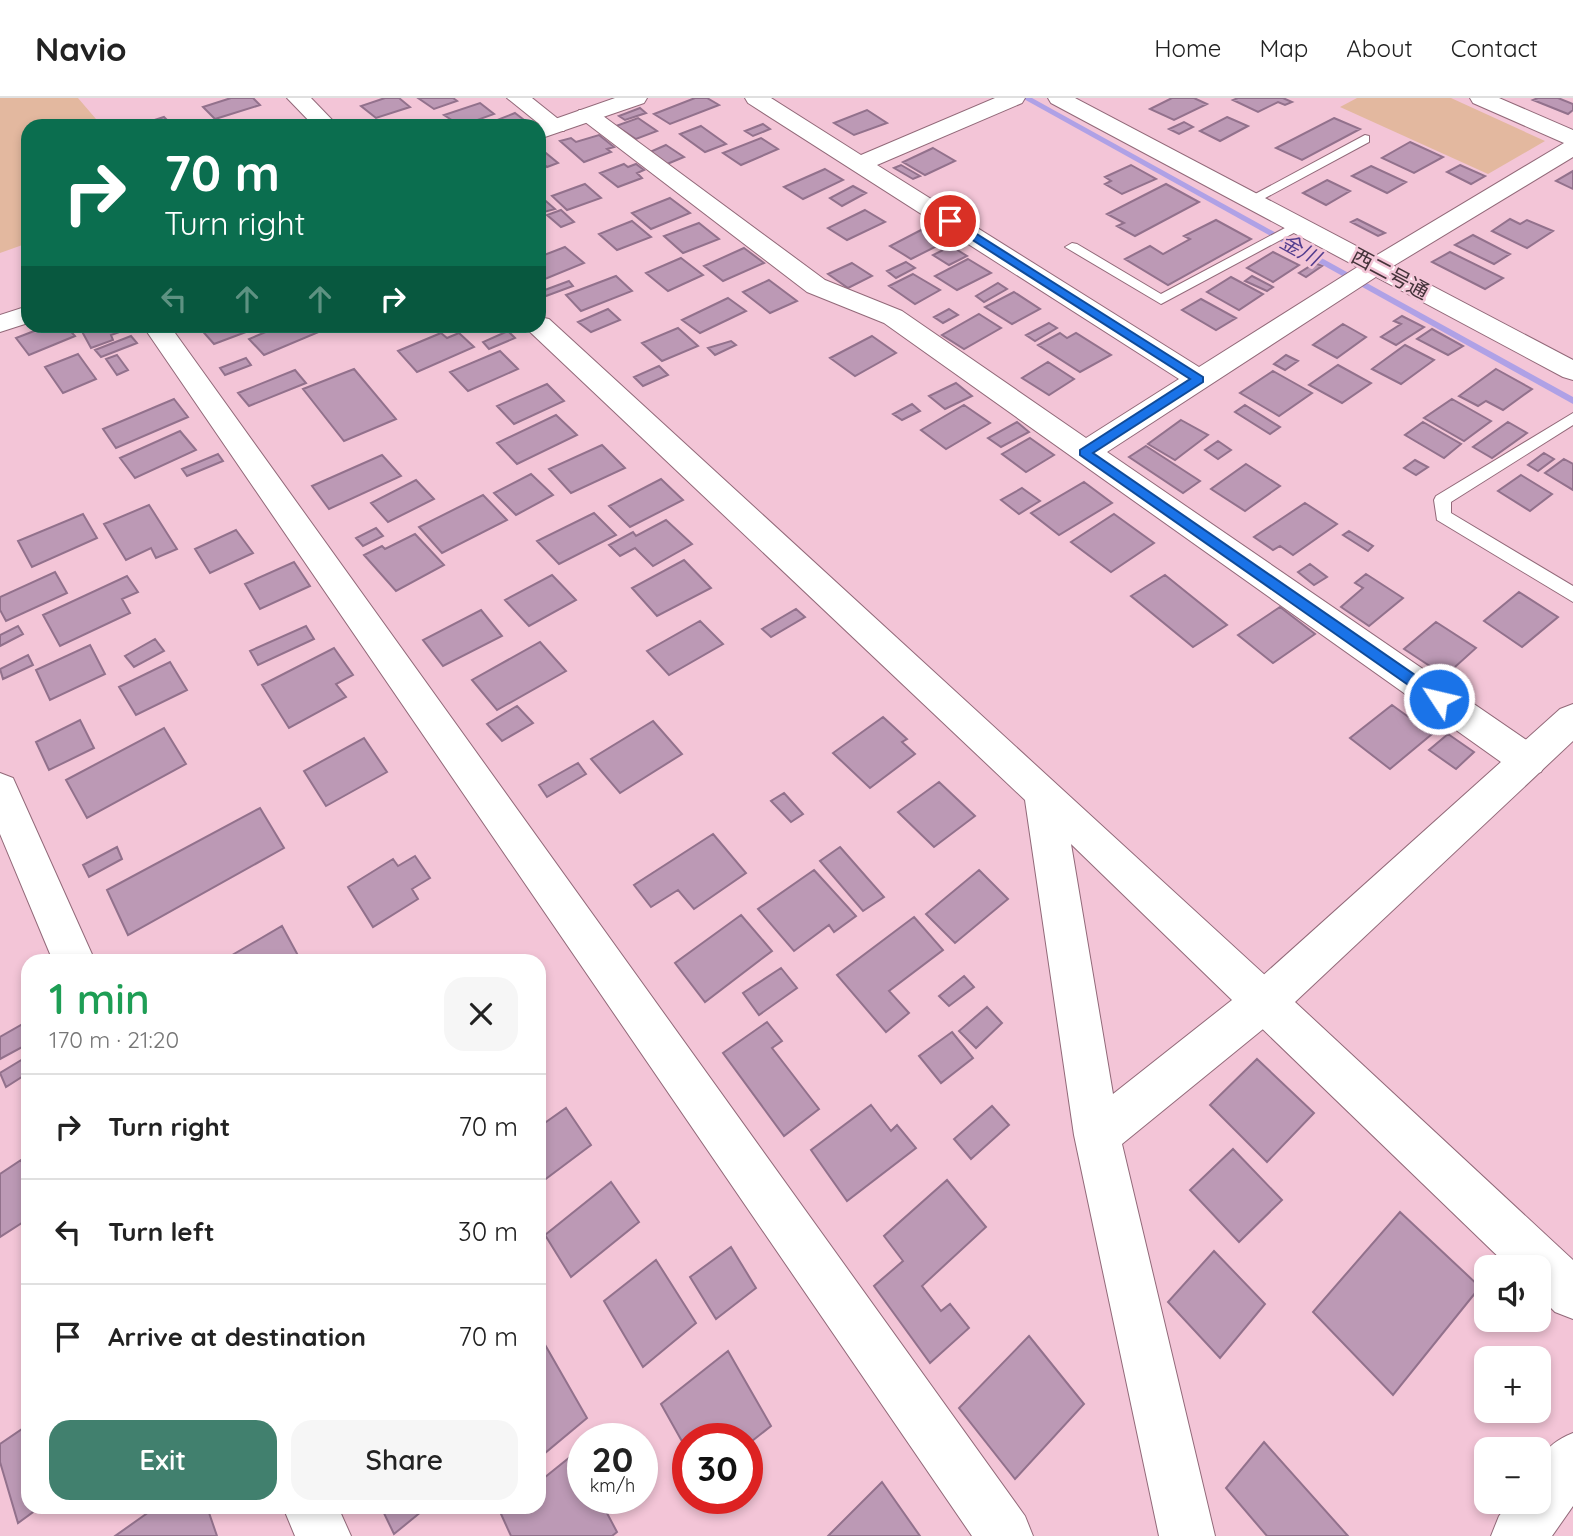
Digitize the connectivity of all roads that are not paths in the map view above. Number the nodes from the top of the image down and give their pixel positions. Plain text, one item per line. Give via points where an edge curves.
1 (298, 98) edge
2 (519, 98) edge
3 (636, 98) edge
4 (756, 98) edge
5 (1014, 98) edge
6 (1059, 98) edge
7 (1480, 98) edge
8 (587, 115) junction
9 (320, 119) edge
10 (539, 119) edge
11 (548, 129) edge
12 (1573, 138) edge
13 (1365, 139) dead end
14 (1573, 147) edge
15 (859, 164) junction
16 (1251, 200) junction
17 (1298, 225) junction
18 (1072, 247) dead end
19 (1376, 266) junction
20 (21, 316) edge
21 (0, 324) edge
22 (546, 332) edge
23 (162, 333) edge
24 (1573, 371) edge
25 (1199, 379) junction
26 (1573, 418) edge
27 (1084, 453) junction
28 (1573, 595) edge
29 (1573, 719) edge
30 (1528, 761) junction
31 (0, 789) edge
32 (1043, 793) junction
33 (71, 954) edge
34 (1264, 1002) junction
35 (1097, 1135) junction
36 (1573, 1294) edge
37 (1573, 1460) edge
38 (313, 1514) edge
39 (323, 1536) edge
40 (1005, 1536) edge
41 (1187, 1536) edge
42 (1519, 1536) edge

1 - 9 street
2 - 10 street
3 - 8 street
4 - 15 street
5 - 15 street
6 - 16 street, 西二号通
7 - 12 street
8 - 11 street
8 - 27 street via 816,286 893,317
13 - 16 lane
14 - 19 street
15 - 25 street
16 - 17 street, 西二号通
17 - 18 lane via 1161,300
17 - 19 street, 西二号通
19 - 24 street, 西二号通
19 - 25 street
20 - 21 street
22 - 32 street
23 - 40 street
25 - 27 street
26 - 28 lane via 1441,500 1443,516
27 - 30 street
29 - 30 street
30 - 34 street
31 - 33 street
32 - 34 street
32 - 35 street
34 - 35 street
34 - 36 street
35 - 41 street
37 - 42 street
38 - 39 street

